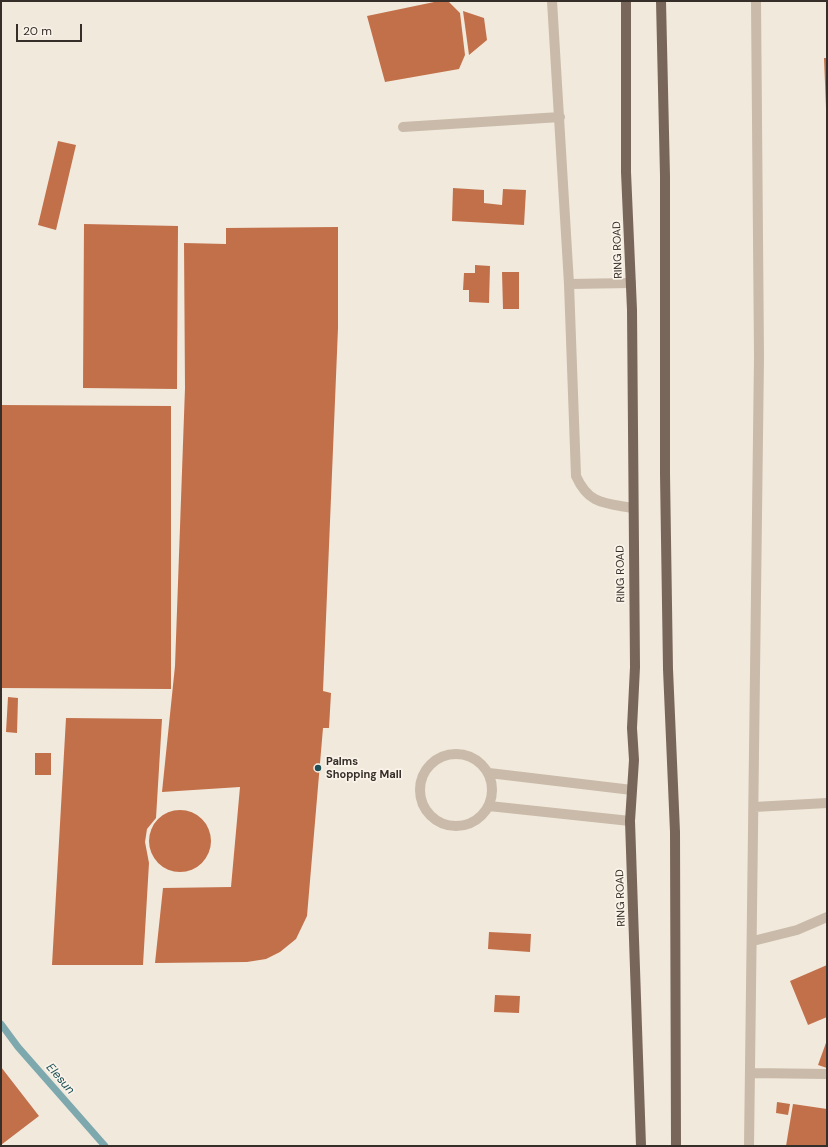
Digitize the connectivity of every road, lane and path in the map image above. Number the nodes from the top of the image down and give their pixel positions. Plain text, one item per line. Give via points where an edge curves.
1 (552, 1) edge
2 (626, 1) edge
3 (661, 1) edge
4 (756, 1) edge
5 (560, 118) junction
6 (403, 127) dead end
7 (631, 283) junction
8 (569, 284) junction
9 (633, 508) junction
10 (489, 773) junction
11 (632, 790) junction
12 (827, 803) edge
13 (489, 806) junction
14 (754, 807) junction
15 (630, 820) junction
16 (827, 917) edge
17 (753, 941) junction
18 (750, 1073) junction
19 (827, 1074) edge
20 (641, 1146) edge
21 (676, 1146) edge
22 (749, 1146) edge

1 - 5 street
2 - 7 main road, RING ROAD via 626,172
3 - 21 main road via 666,176 665,474 675,832
4 - 14 street via 759,365
5 - 6 street
5 - 8 street
7 - 8 street
7 - 9 main road, RING ROAD
8 - 9 street via 576,476 580,486 597,502
9 - 11 main road, RING ROAD via 635,667
10 - 11 street
10 - 13 street via 492,795
10 - 13 street via 471,756 456,753 440,757 428,766 421,780 420,795 426,810 437,821 451,826 466,825 480,818
11 - 15 main road, RING ROAD
12 - 14 street
13 - 15 street
14 - 17 street
15 - 20 main road, RING ROAD
16 - 17 street via 797,930
17 - 18 street
18 - 19 street
18 - 22 street

